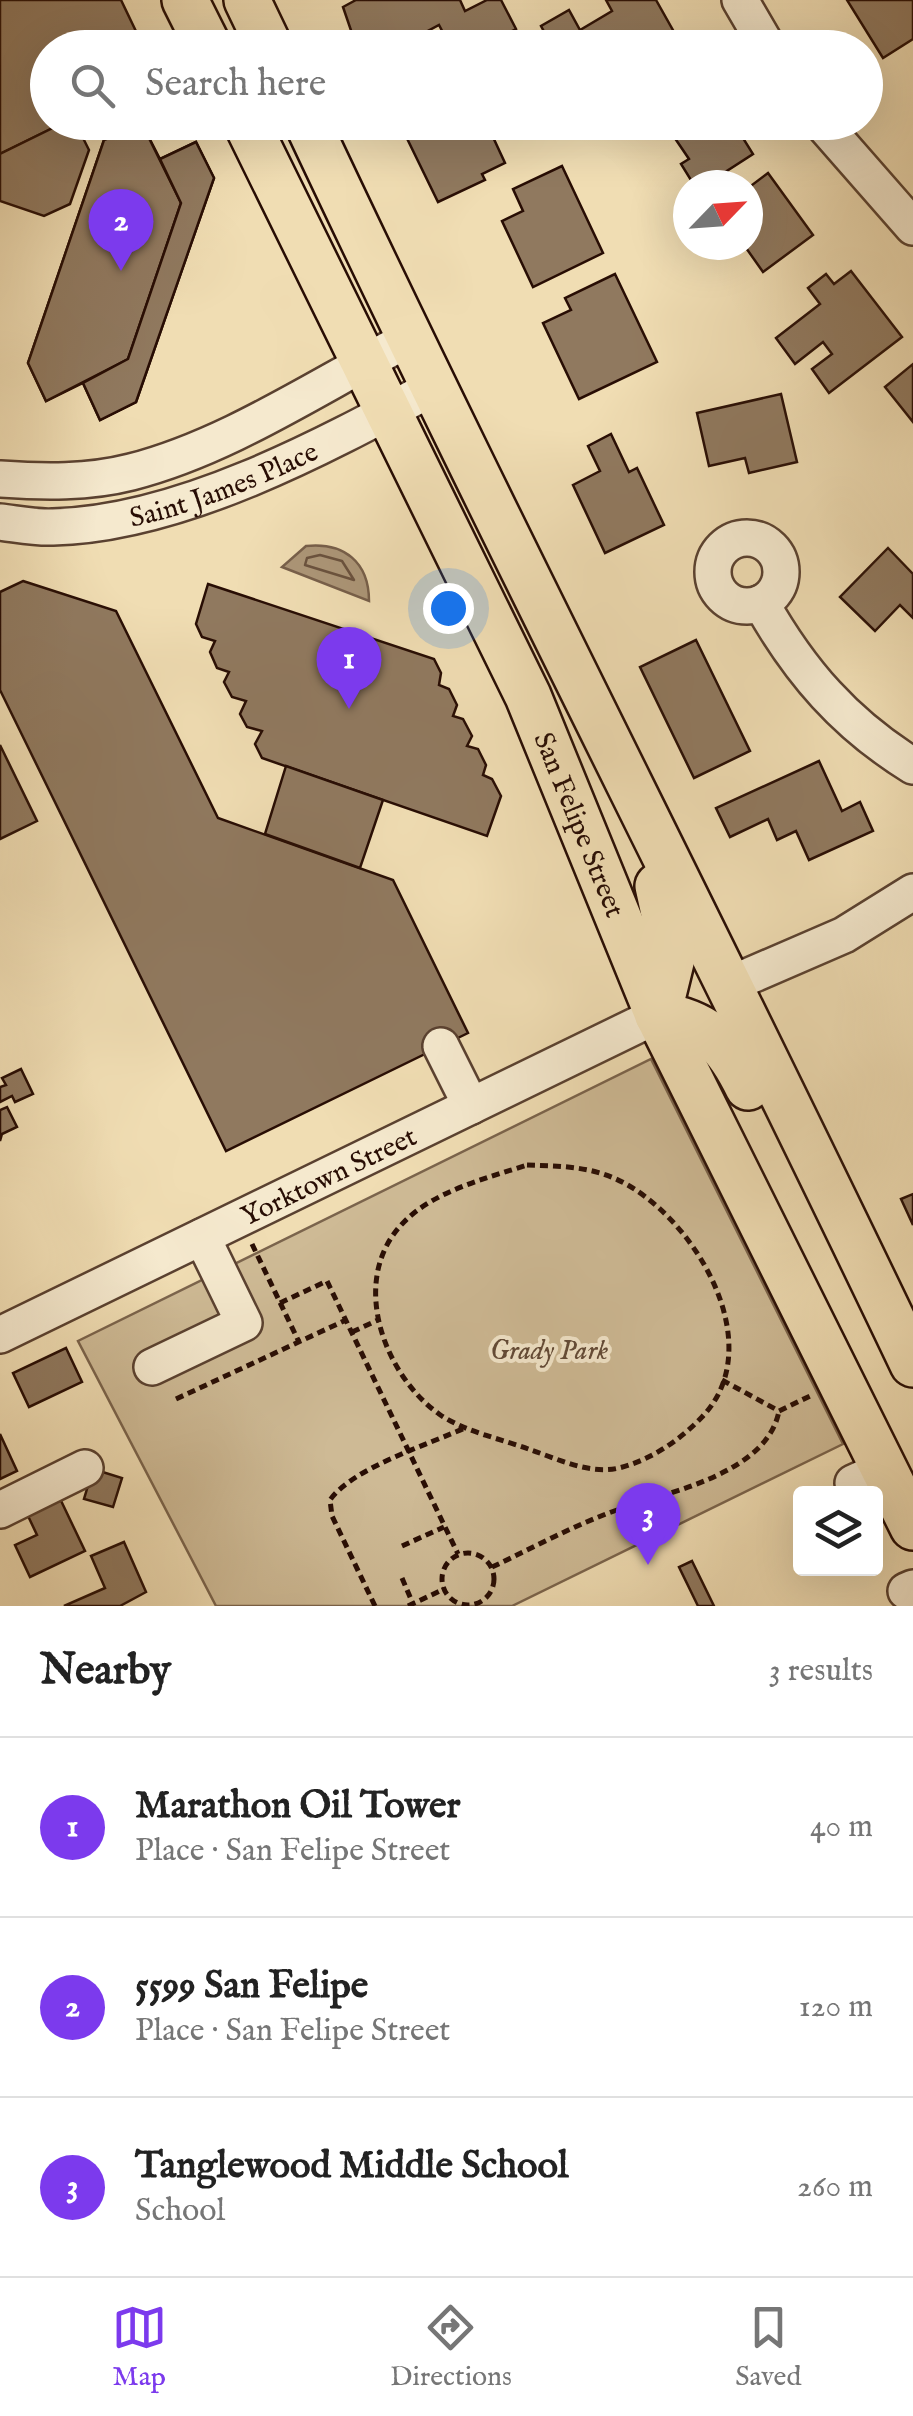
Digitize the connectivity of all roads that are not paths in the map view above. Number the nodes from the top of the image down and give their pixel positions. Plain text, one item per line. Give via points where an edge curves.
1 (185, 0) edge
2 (246, 0) edge
3 (740, 0) edge
4 (200, 30) edge
5 (261, 30) edge
6 (758, 30) edge
7 (255, 140) edge
8 (314, 140) edge
9 (837, 140) edge
10 (913, 227) edge
11 (408, 338) junction
12 (364, 362) junction
13 (432, 388) junction
14 (389, 412) junction
15 (0, 480) edge
16 (0, 522) edge
17 (762, 603) dead end
18 (913, 766) edge
19 (634, 789) junction
20 (913, 892) edge
21 (726, 986) junction
22 (658, 1015) junction
23 (442, 1046) dead end
24 (471, 1106) junction
25 (829, 1187) junction
26 (202, 1237) junction
27 (0, 1335) edge
28 (913, 1364) edge
29 (152, 1367) dead end
30 (85, 1468) dead end
31 (0, 1510) edge
32 (913, 1527) edge

1 - 4 main road
2 - 5 main road
3 - 6 street
7 - 12 main road, San Felipe Street
8 - 11 main road, San Felipe Street
9 - 10 street
11 - 12 street, Saint James Place
11 - 13 main road, San Felipe Street
12 - 14 main road, San Felipe Street
12 - 15 street, Saint James Place via 209,444 130,473
13 - 14 street, Saint James Place
13 - 19 main road, San Felipe Street
14 - 16 street, Saint James Place via 224,488 140,514 54,527
14 - 22 main road, San Felipe Street via 528,696
17 - 18 street via 811,682 874,742
19 - 21 main road, San Felipe Street
19 - 22 main road via 641,842 671,930 673,954
20 - 21 street via 844,934
21 - 25 main road, San Felipe Street
22 - 24 street, Yorktown Street
22 - 25 main road via 685,1019 720,1040 777,1142
22 - 32 main road, San Felipe Street via 869,1476
23 - 24 street
24 - 26 street, Yorktown Street
25 - 28 main road, San Felipe Street
26 - 27 street, Yorktown Street
26 - 29 street via 244,1323
30 - 31 street

